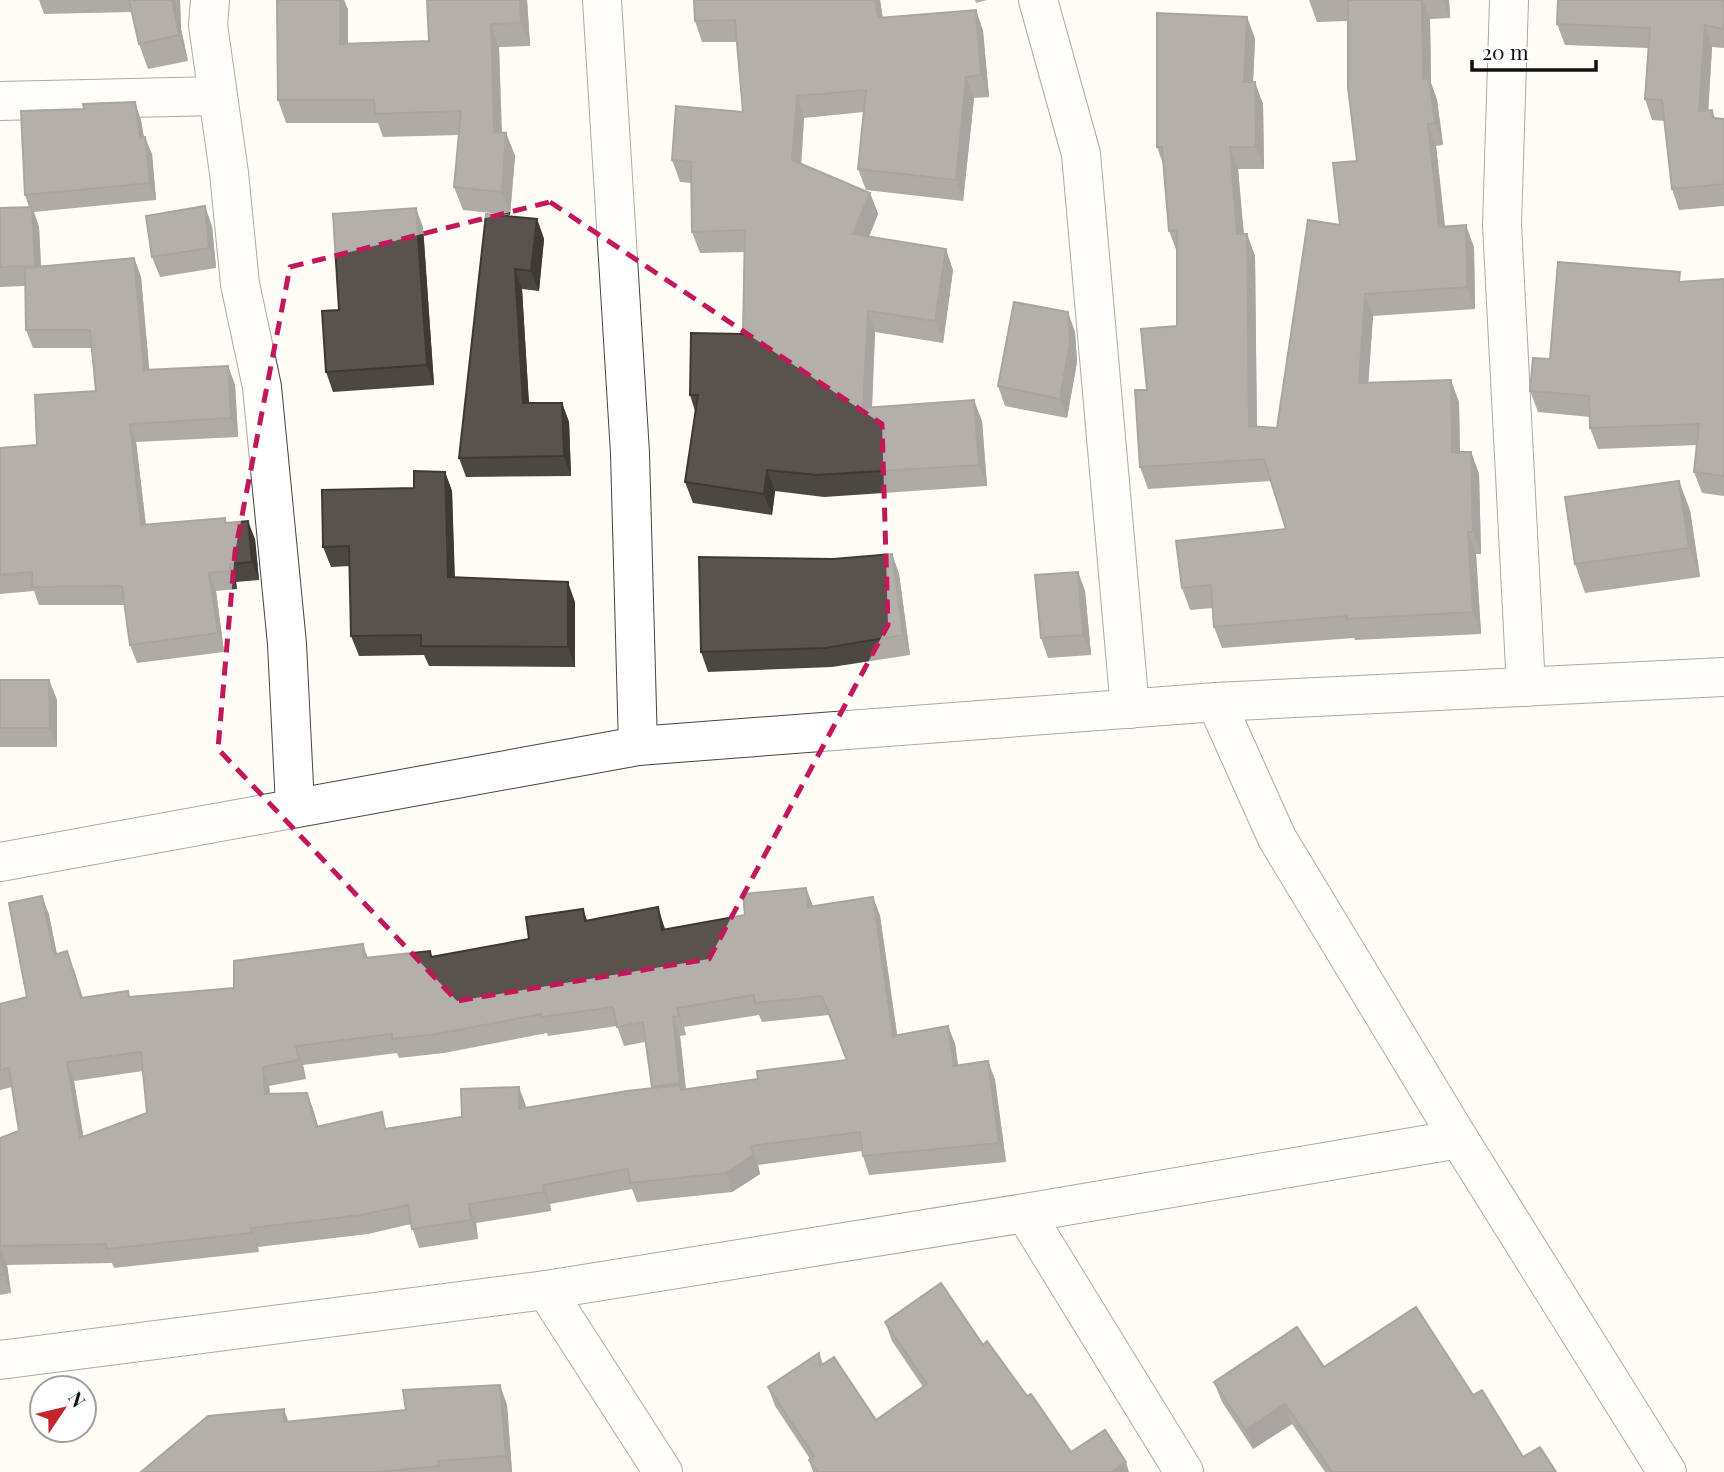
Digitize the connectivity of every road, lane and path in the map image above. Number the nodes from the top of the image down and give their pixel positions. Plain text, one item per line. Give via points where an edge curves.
1 (210, 0) edge
2 (602, 0) edge
3 (1038, 0) edge
4 (1509, 0) edge
5 (217, 96) junction
6 (0, 101) edge
7 (1724, 677) edge
8 (1526, 687) junction
9 (1216, 702) junction
10 (1130, 709) junction
11 (638, 746) junction
12 (295, 806) junction
13 (0, 862) edge
14 (1459, 1139) junction
15 (1025, 1213) junction
16 (546, 1290) junction
17 (0, 1360) edge
18 (663, 1472) edge
19 (1184, 1472) edge
20 (1667, 1472) edge

1 - 5 street via 208,25
2 - 11 street via 630,453
3 - 10 street via 1081,154
4 - 8 street via 1502,225
5 - 6 street
5 - 12 street via 240,284 262,387 288,644
7 - 8 street
8 - 9 street
9 - 10 street
9 - 14 street via 1277,838
10 - 11 street
11 - 12 street
12 - 13 street
14 - 15 street
14 - 20 street
15 - 16 street
15 - 19 street
16 - 17 street
16 - 18 street

